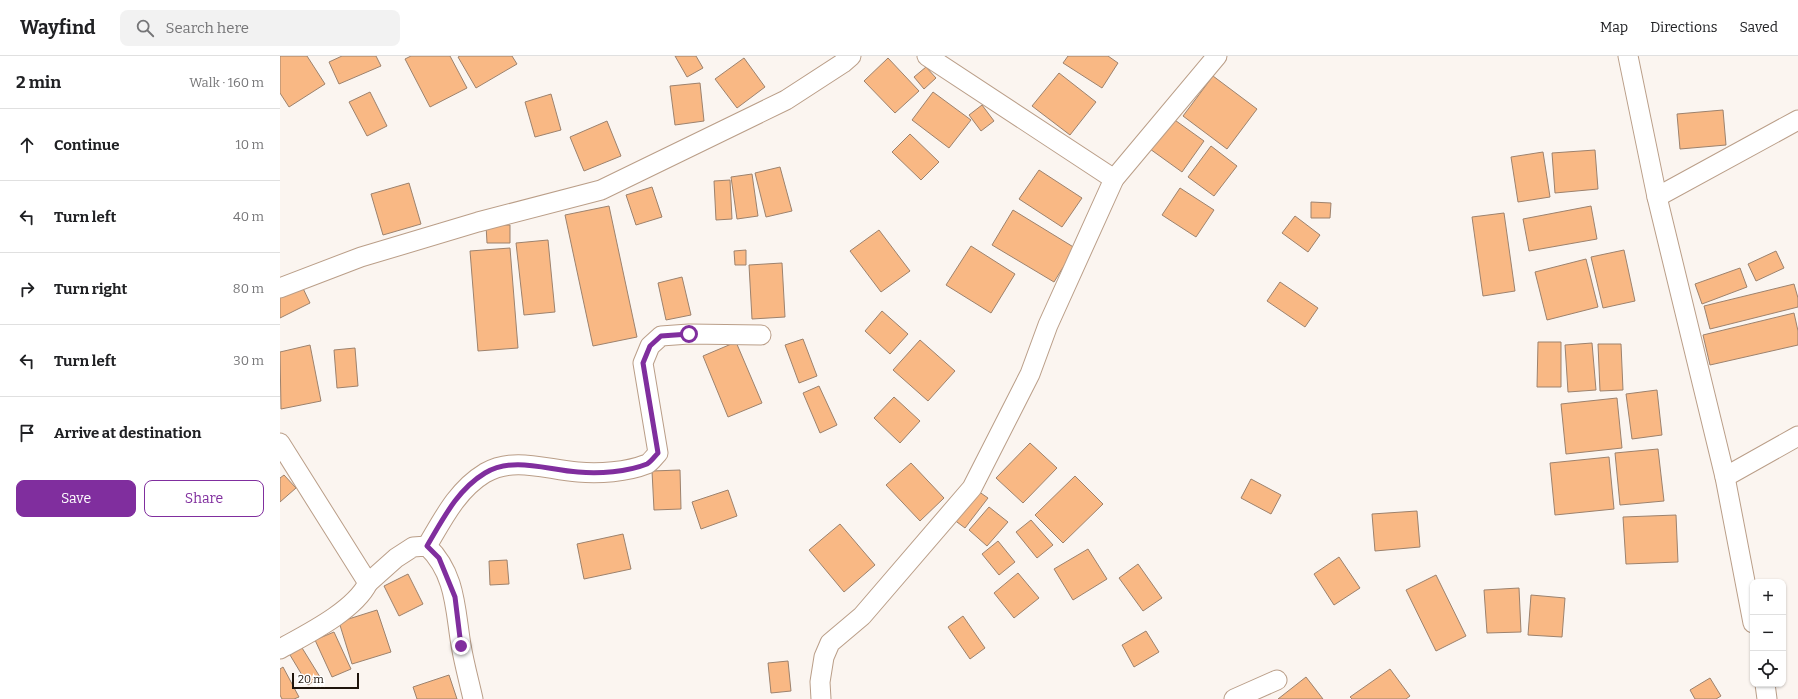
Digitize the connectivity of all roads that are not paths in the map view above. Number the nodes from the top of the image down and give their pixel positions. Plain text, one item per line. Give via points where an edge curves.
1 (851, 56) edge
2 (927, 56) edge
3 (1217, 56) edge
4 (1628, 56) edge
5 (1798, 120) edge
6 (1114, 179) junction
7 (1656, 197) junction
8 (280, 288) edge
9 (761, 335) dead end
10 (1798, 436) edge
11 (280, 443) edge
12 (1725, 477) junction
13 (427, 546) junction
14 (368, 583) junction
15 (1751, 615) edge
16 (280, 649) edge
17 (1277, 680) dead end
18 (1765, 687) edge
19 (473, 699) edge
20 (821, 699) edge
21 (1234, 699) edge
22 (1767, 699) edge

1 - 8 street via 786,100 602,190 478,222 361,257
2 - 6 street
3 - 6 street
4 - 7 street
5 - 7 street
6 - 20 street via 1048,325 1030,374 972,488 862,616 830,644 824,657 820,682
7 - 12 street
9 - 13 street via 661,336 650,346 643,363 658,453 649,463 619,471 578,472 509,464 485,473 456,498
10 - 12 street
11 - 14 street
12 - 15 street
13 - 14 street via 413,547 396,558
13 - 19 street via 439,558 455,597 461,646
14 - 16 street via 364,591 344,610
17 - 21 street
18 - 22 street

